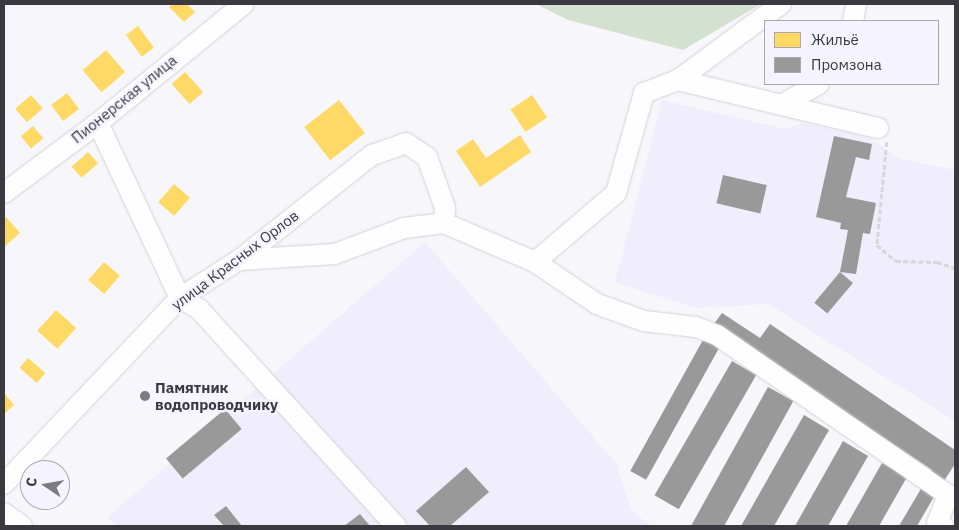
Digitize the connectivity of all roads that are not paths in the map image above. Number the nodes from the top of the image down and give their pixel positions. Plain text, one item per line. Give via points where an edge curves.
1 (244, 4) edge
2 (781, 4) edge
3 (856, 4) edge
4 (853, 20) edge
5 (678, 80) junction
6 (817, 85) edge
7 (781, 105) junction
8 (98, 123) junction
9 (878, 128) road end
10 (4, 193) edge
11 (444, 223) junction
12 (239, 260) junction
13 (535, 262) junction
14 (180, 298) junction
15 (4, 484) edge
16 (4, 513) edge
17 (22, 526) edge
18 (396, 526) edge
19 (942, 526) edge

1 - 8 street, Пионерская улица
2 - 5 street
3 - 4 street
5 - 7 street
5 - 13 street via 644,93 616,192
6 - 7 street
7 - 9 street
8 - 10 street, Пионерская улица
8 - 14 street
11 - 12 street via 404,228 335,254
11 - 12 street, улица Красных Орлов via 445,208 428,157 406,143 372,155
11 - 13 street
12 - 14 street, улица Красных Орлов
13 - 19 street via 597,304 644,320 696,327 717,335 948,495 937,522
14 - 15 street, улица Красных Орлов
14 - 18 street via 200,309
16 - 17 street

